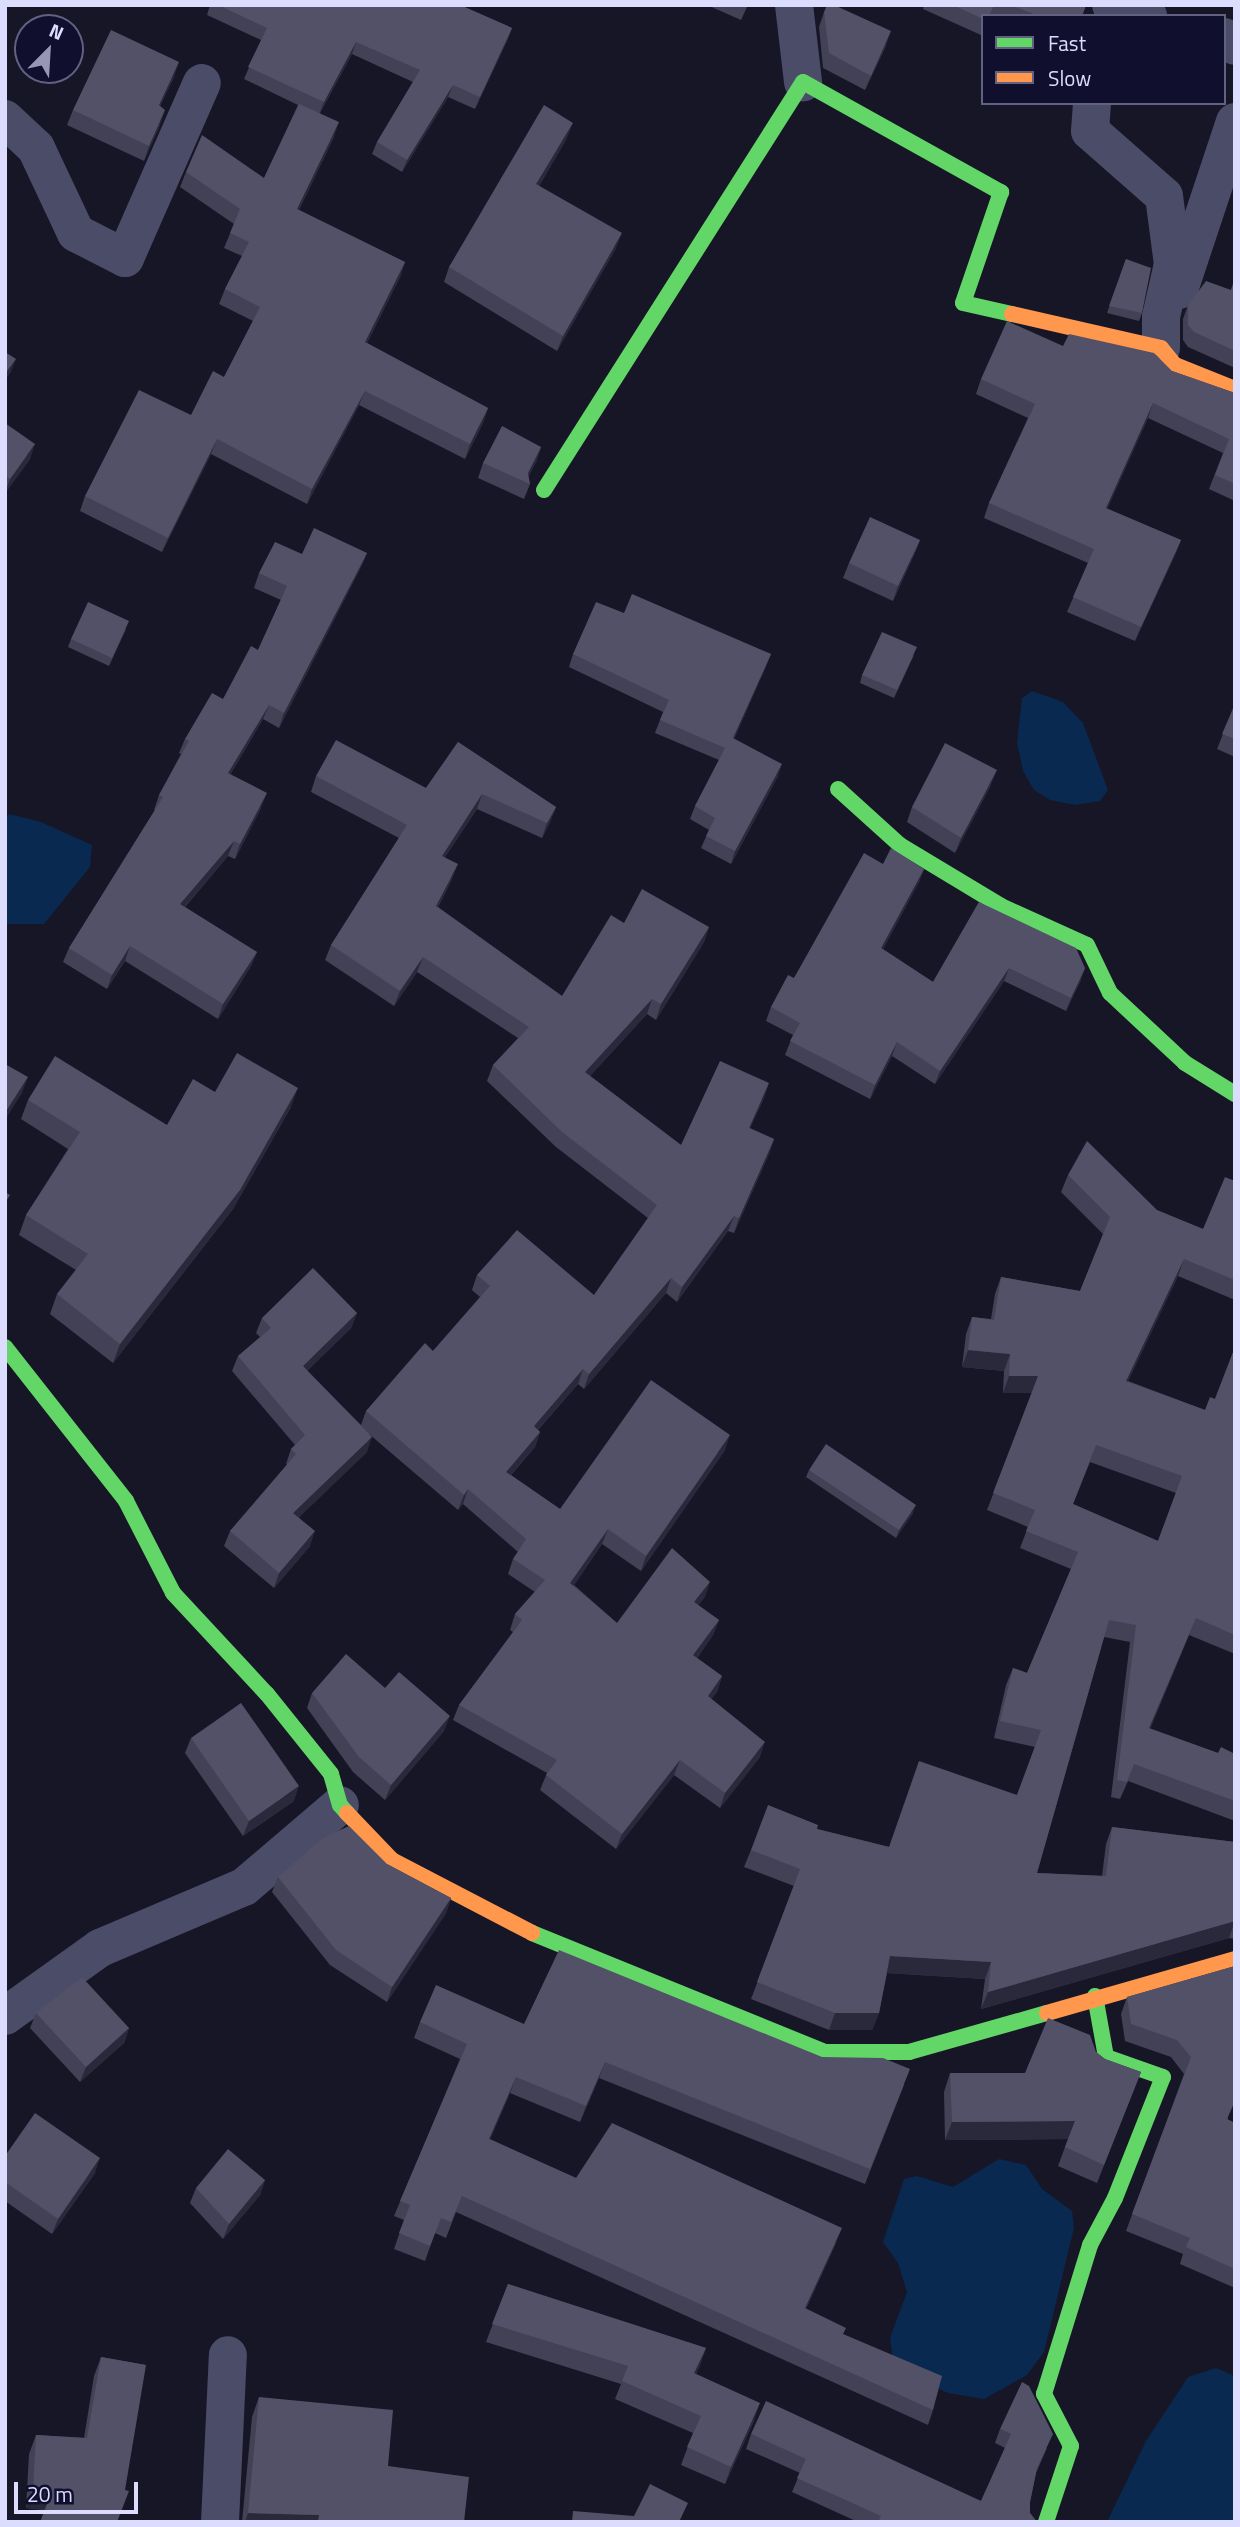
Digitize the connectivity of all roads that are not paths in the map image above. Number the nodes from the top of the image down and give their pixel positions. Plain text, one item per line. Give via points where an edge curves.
1 (794, 5) edge
2 (1111, 5) edge
3 (1141, 14) edge
4 (803, 82) junction
5 (202, 83) dead end
6 (1091, 105) edge
7 (5, 119) edge
8 (1235, 122) edge
9 (1161, 332) junction
10 (1235, 389) edge
11 (544, 490) dead end
12 (838, 789) dead end
13 (1235, 1094) edge
14 (5, 1347) edge
15 (340, 1805) junction
16 (1235, 1959) edge
17 (1095, 1996) junction
18 (8, 2010) edge
19 (228, 2355) dead end
20 (220, 2522) edge
21 (1046, 2522) edge

1 - 4 street
2 - 3 street
4 - 9 street via 1000,192 963,303
4 - 11 street
5 - 7 street via 125,258 76,233 36,148
6 - 9 street via 1090,131 1164,196 1173,264
8 - 9 street
9 - 10 street via 1175,365
12 - 13 street via 900,845 1001,906 1087,945 1110,993 1185,1063
14 - 15 street via 126,1501 173,1592 267,1694 331,1774
15 - 17 street via 392,1860 542,1938 825,2052 909,2052
15 - 18 street via 244,1887 100,1948
16 - 17 street
17 - 21 street via 1106,2057 1163,2077 1115,2198 1090,2245 1044,2394 1071,2446
19 - 20 street

